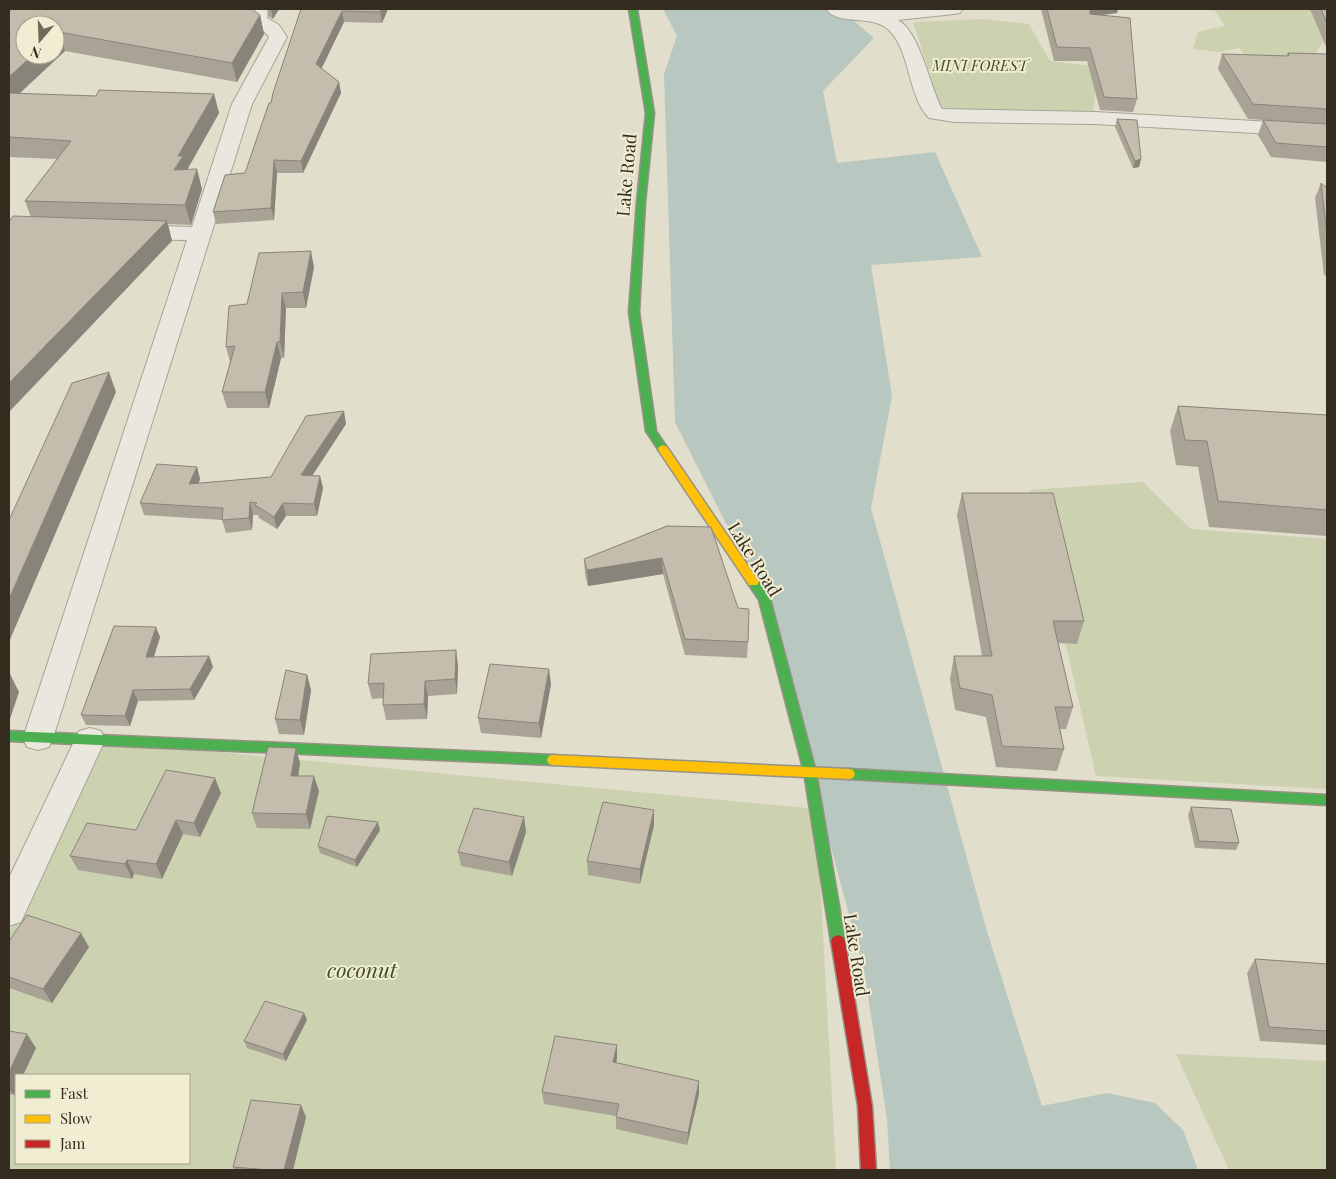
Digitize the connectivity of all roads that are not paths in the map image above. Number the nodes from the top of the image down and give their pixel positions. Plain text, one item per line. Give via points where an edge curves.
1 (259, 9) edge
2 (633, 9) edge
3 (835, 9) edge
4 (954, 9) edge
5 (877, 15) junction
6 (1327, 131) edge
7 (114, 231) edge
8 (200, 234) junction
9 (9, 736) edge
10 (38, 738) junction
11 (90, 740) junction
12 (810, 772) junction
13 (1327, 800) edge
14 (9, 912) edge
15 (869, 1170) edge

1 - 8 street via 259,21 276,32 278,37 242,104
2 - 12 street, Lake Road via 650,113 634,312 651,431 764,599
3 - 5 street via 852,14
4 - 5 street
5 - 6 street via 900,31 936,114 1095,118
7 - 8 street
8 - 10 street
9 - 10 street
10 - 11 street
11 - 12 street
11 - 14 street
12 - 13 street
12 - 15 street, Lake Road via 865,1106

